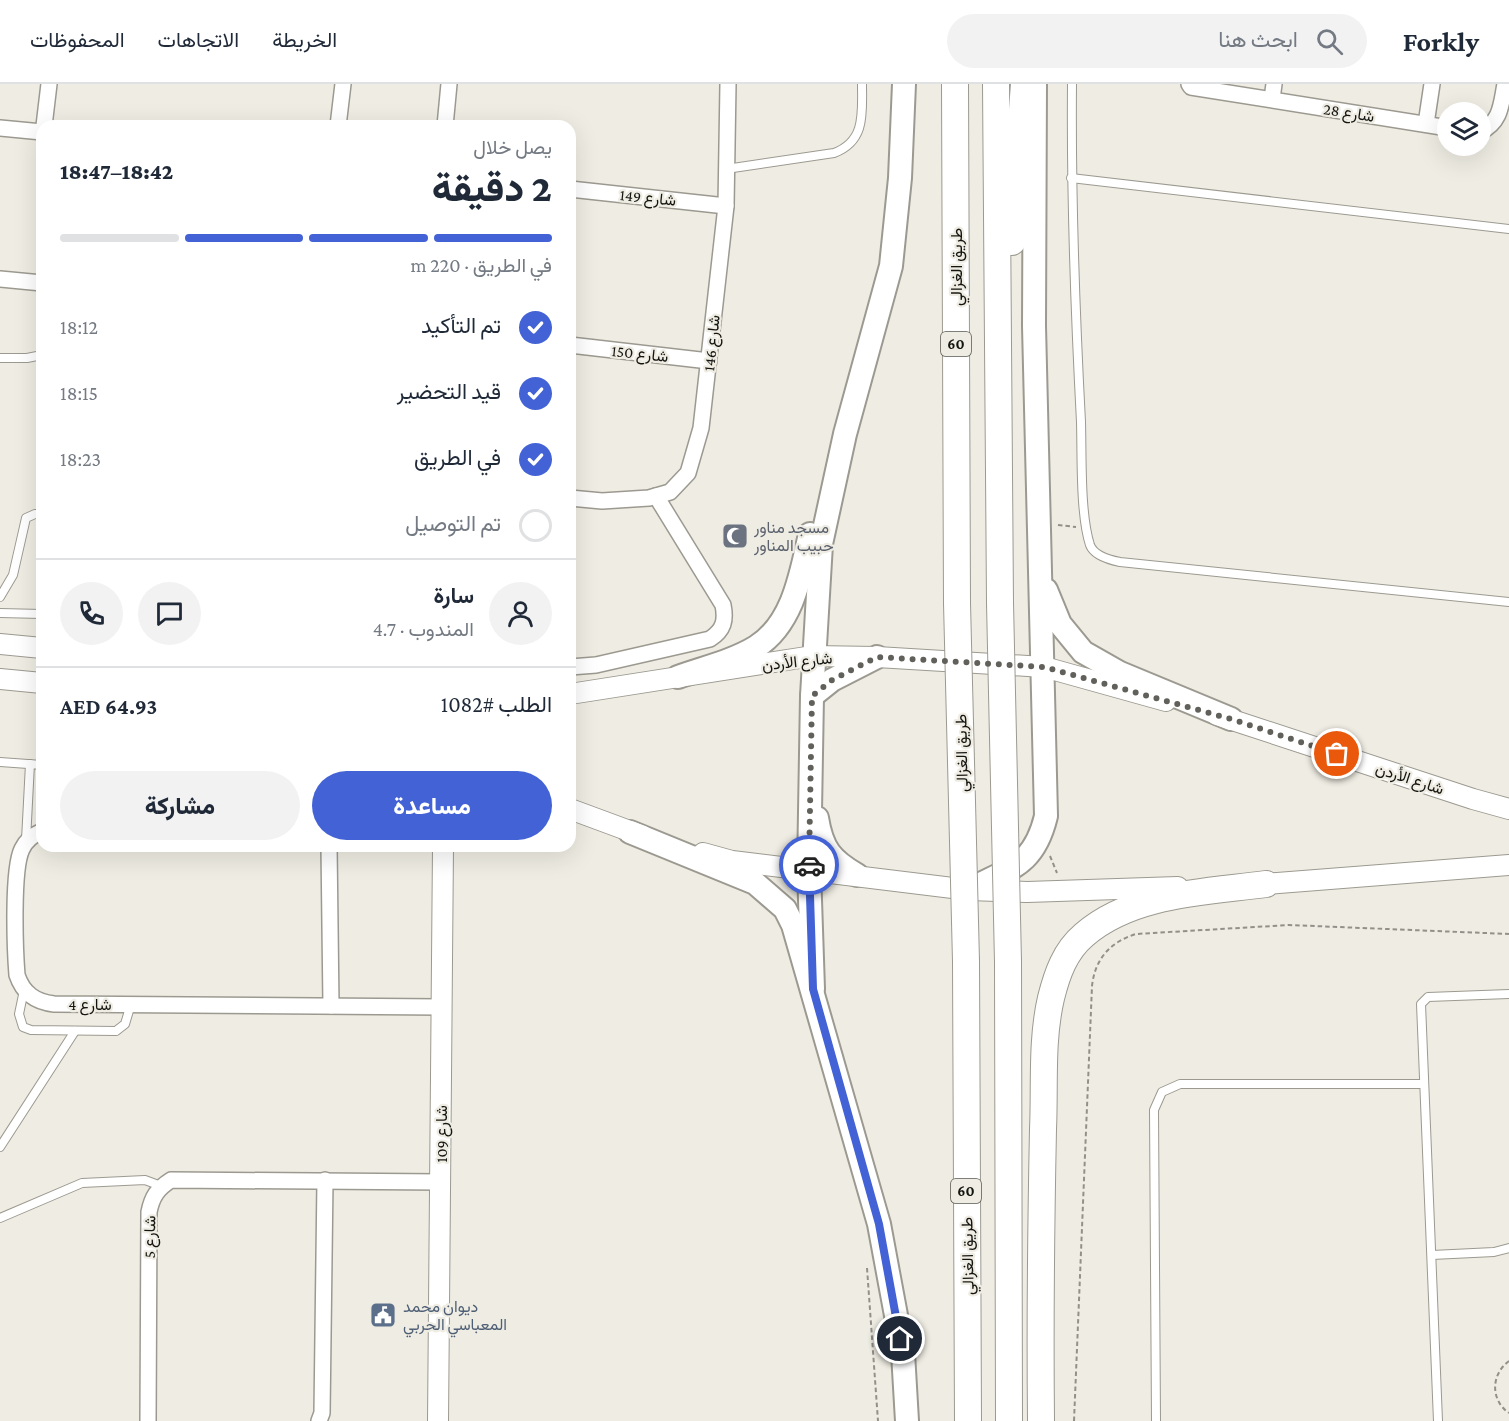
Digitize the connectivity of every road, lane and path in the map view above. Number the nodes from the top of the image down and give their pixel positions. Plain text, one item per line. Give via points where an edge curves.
1 (50, 84) edge
2 (343, 84) edge
3 (449, 84) edge
4 (728, 84) edge
5 (862, 84) edge
6 (904, 84) edge
7 (955, 84) edge
8 (996, 84) edge
9 (1024, 84) edge
10 (1035, 84) edge
11 (1072, 84) edge
12 (1189, 84) edge
13 (1432, 84) edge
14 (1505, 84) edge
15 (1273, 92) edge
16 (45, 120) edge
17 (339, 120) edge
18 (446, 120) edge
19 (1426, 124) junction
20 (1437, 126) edge
21 (1491, 127) edge
22 (0, 128) edge
23 (36, 131) edge
24 (726, 169) junction
25 (1071, 178) junction
26 (576, 190) edge
27 (726, 206) junction
28 (1509, 229) edge
29 (0, 279) edge
30 (36, 282) edge
31 (576, 346) edge
32 (36, 356) edge
33 (0, 358) edge
34 (709, 361) junction
35 (845, 434) junction
36 (998, 455) junction
37 (656, 496) junction
38 (576, 499) edge
39 (36, 514) edge
40 (1038, 523) junction
41 (1088, 528) junction
42 (1040, 552) junction
43 (0, 597) edge
44 (1509, 602) edge
45 (0, 613) edge
46 (36, 614) edge
47 (0, 644) edge
48 (36, 647) edge
49 (813, 656) junction
50 (877, 657) junction
51 (576, 666) edge
52 (1044, 667) junction
53 (678, 677) junction
54 (0, 678) edge
55 (36, 682) edge
56 (576, 693) edge
57 (812, 696) junction
58 (1231, 719) junction
59 (0, 762) edge
60 (30, 764) junction
61 (36, 764) edge
62 (811, 781) junction
63 (1509, 809) edge
64 (576, 811) edge
65 (630, 832) junction
66 (36, 835) edge
67 (26, 841) junction
68 (329, 852) edge
69 (443, 852) edge
70 (1509, 865) edge
71 (809, 870) junction
72 (857, 875) junction
73 (1266, 884) junction
74 (969, 890) junction
75 (1509, 934) edge
76 (813, 989) junction
77 (24, 990) junction
78 (1509, 994) edge
79 (130, 1004) junction
80 (331, 1006) junction
81 (441, 1007) junction
82 (75, 1031) junction
83 (1424, 1084) junction
84 (0, 1146) edge
85 (325, 1180) junction
86 (441, 1182) junction
87 (161, 1186) junction
88 (0, 1218) edge
89 (1509, 1248) edge
90 (1432, 1255) junction
91 (866, 1260) dead end
92 (1509, 1361) edge
93 (1509, 1413) edge
94 (148, 1421) edge
95 (319, 1421) edge
96 (438, 1421) edge
97 (878, 1421) edge
98 (907, 1421) edge
99 (968, 1421) edge
100 (1009, 1421) edge
101 (1041, 1421) edge
102 (1074, 1421) edge
103 (1156, 1421) edge
104 (1438, 1421) edge

1 - 16 street
2 - 17 street
3 - 18 street
4 - 24 street, شارع 146
5 - 24 lane via 860,131 845,149
6 - 35 main road via 891,266
7 - 99 highway, طريق الغزالي / 60, bridge via 957,603 966,961
8 - 36 highway
9 - 36 highway
10 - 40 main road
11 - 25 lane
12 - 15 street, شارع 28
13 - 19 street
14 - 21 street via 1499,116
15 - 19 street, شارع 28
19 - 20 street, شارع 28
22 - 23 street
24 - 27 street, شارع 146
25 - 28 lane
25 - 41 lane
26 - 27 street, شارع 149
27 - 34 street, شارع 146
29 - 30 street
31 - 34 street, شارع 150
32 - 33 lane
34 - 37 street, شارع 146 via 701,428 688,473 670,492
35 - 49 main road via 821,544
35 - 53 main road via 815,511 799,584 782,621 754,648
36 - 100 highway, bridge via 1008,962
37 - 38 street, شارع 146 via 602,501
37 - 51 street via 723,605 725,619 719,633 710,639
39 - 43 lane via 26,518 13,575
40 - 41 path
40 - 42 main road
41 - 44 lane via 1090,547 1098,555 1120,562
42 - 52 main road
42 - 58 main road via 1046,592 1060,624 1083,652 1111,668
45 - 46 lane
47 - 48 main road
49 - 50 main road, شارع الأردن
49 - 53 main road, شارع الأردن
49 - 57 main road
50 - 52 main road, شارع الأردن
50 - 57 main road via 846,671
52 - 58 main road, شارع الأردن
52 - 74 main road via 1046,816 1041,834 1029,857
53 - 56 main road, شارع الأردن
54 - 55 main road
57 - 62 main road
58 - 63 main road, شارع الأردن
59 - 60 lane
60 - 61 lane
60 - 67 lane
62 - 71 main road
62 - 72 main road via 825,847 835,862
64 - 65 main road
65 - 71 main road via 732,861
65 - 76 main road via 755,883 772,896 793,925
66 - 67 street
67 - 77 street via 17,868 16,966
68 - 80 street
69 - 81 main road, شارع 109
70 - 73 main road
71 - 72 main road
71 - 76 main road
72 - 74 main road
73 - 74 main road via 1037,892
73 - 101 highway via 1194,893 1124,911 1083,935 1059,968 1044,1056
75 - 102 path via 1289,925 1136,934 1108,949 1096,966 1092,986
76 - 98 main road via 879,1224 903,1353
77 - 79 street, شارع 4 via 45,1003
77 - 82 lane via 19,1014 23,1027
78 - 83 lane via 1424,1000
79 - 80 street, شارع 4
79 - 82 lane via 125,1024 116,1031
80 - 81 street, شارع 4
81 - 86 main road, شارع 109
82 - 84 lane
83 - 90 lane
83 - 103 lane via 1180,1084 1162,1092 1154,1110
85 - 86 street
85 - 87 street via 171,1180
85 - 95 street
86 - 96 main road, شارع 109
87 - 88 lane via 145,1180 82,1184
87 - 94 street, شارع 5 via 149,1212
89 - 90 lane
90 - 104 lane
91 - 97 path
92 - 93 path via 1496,1377 1494,1389

